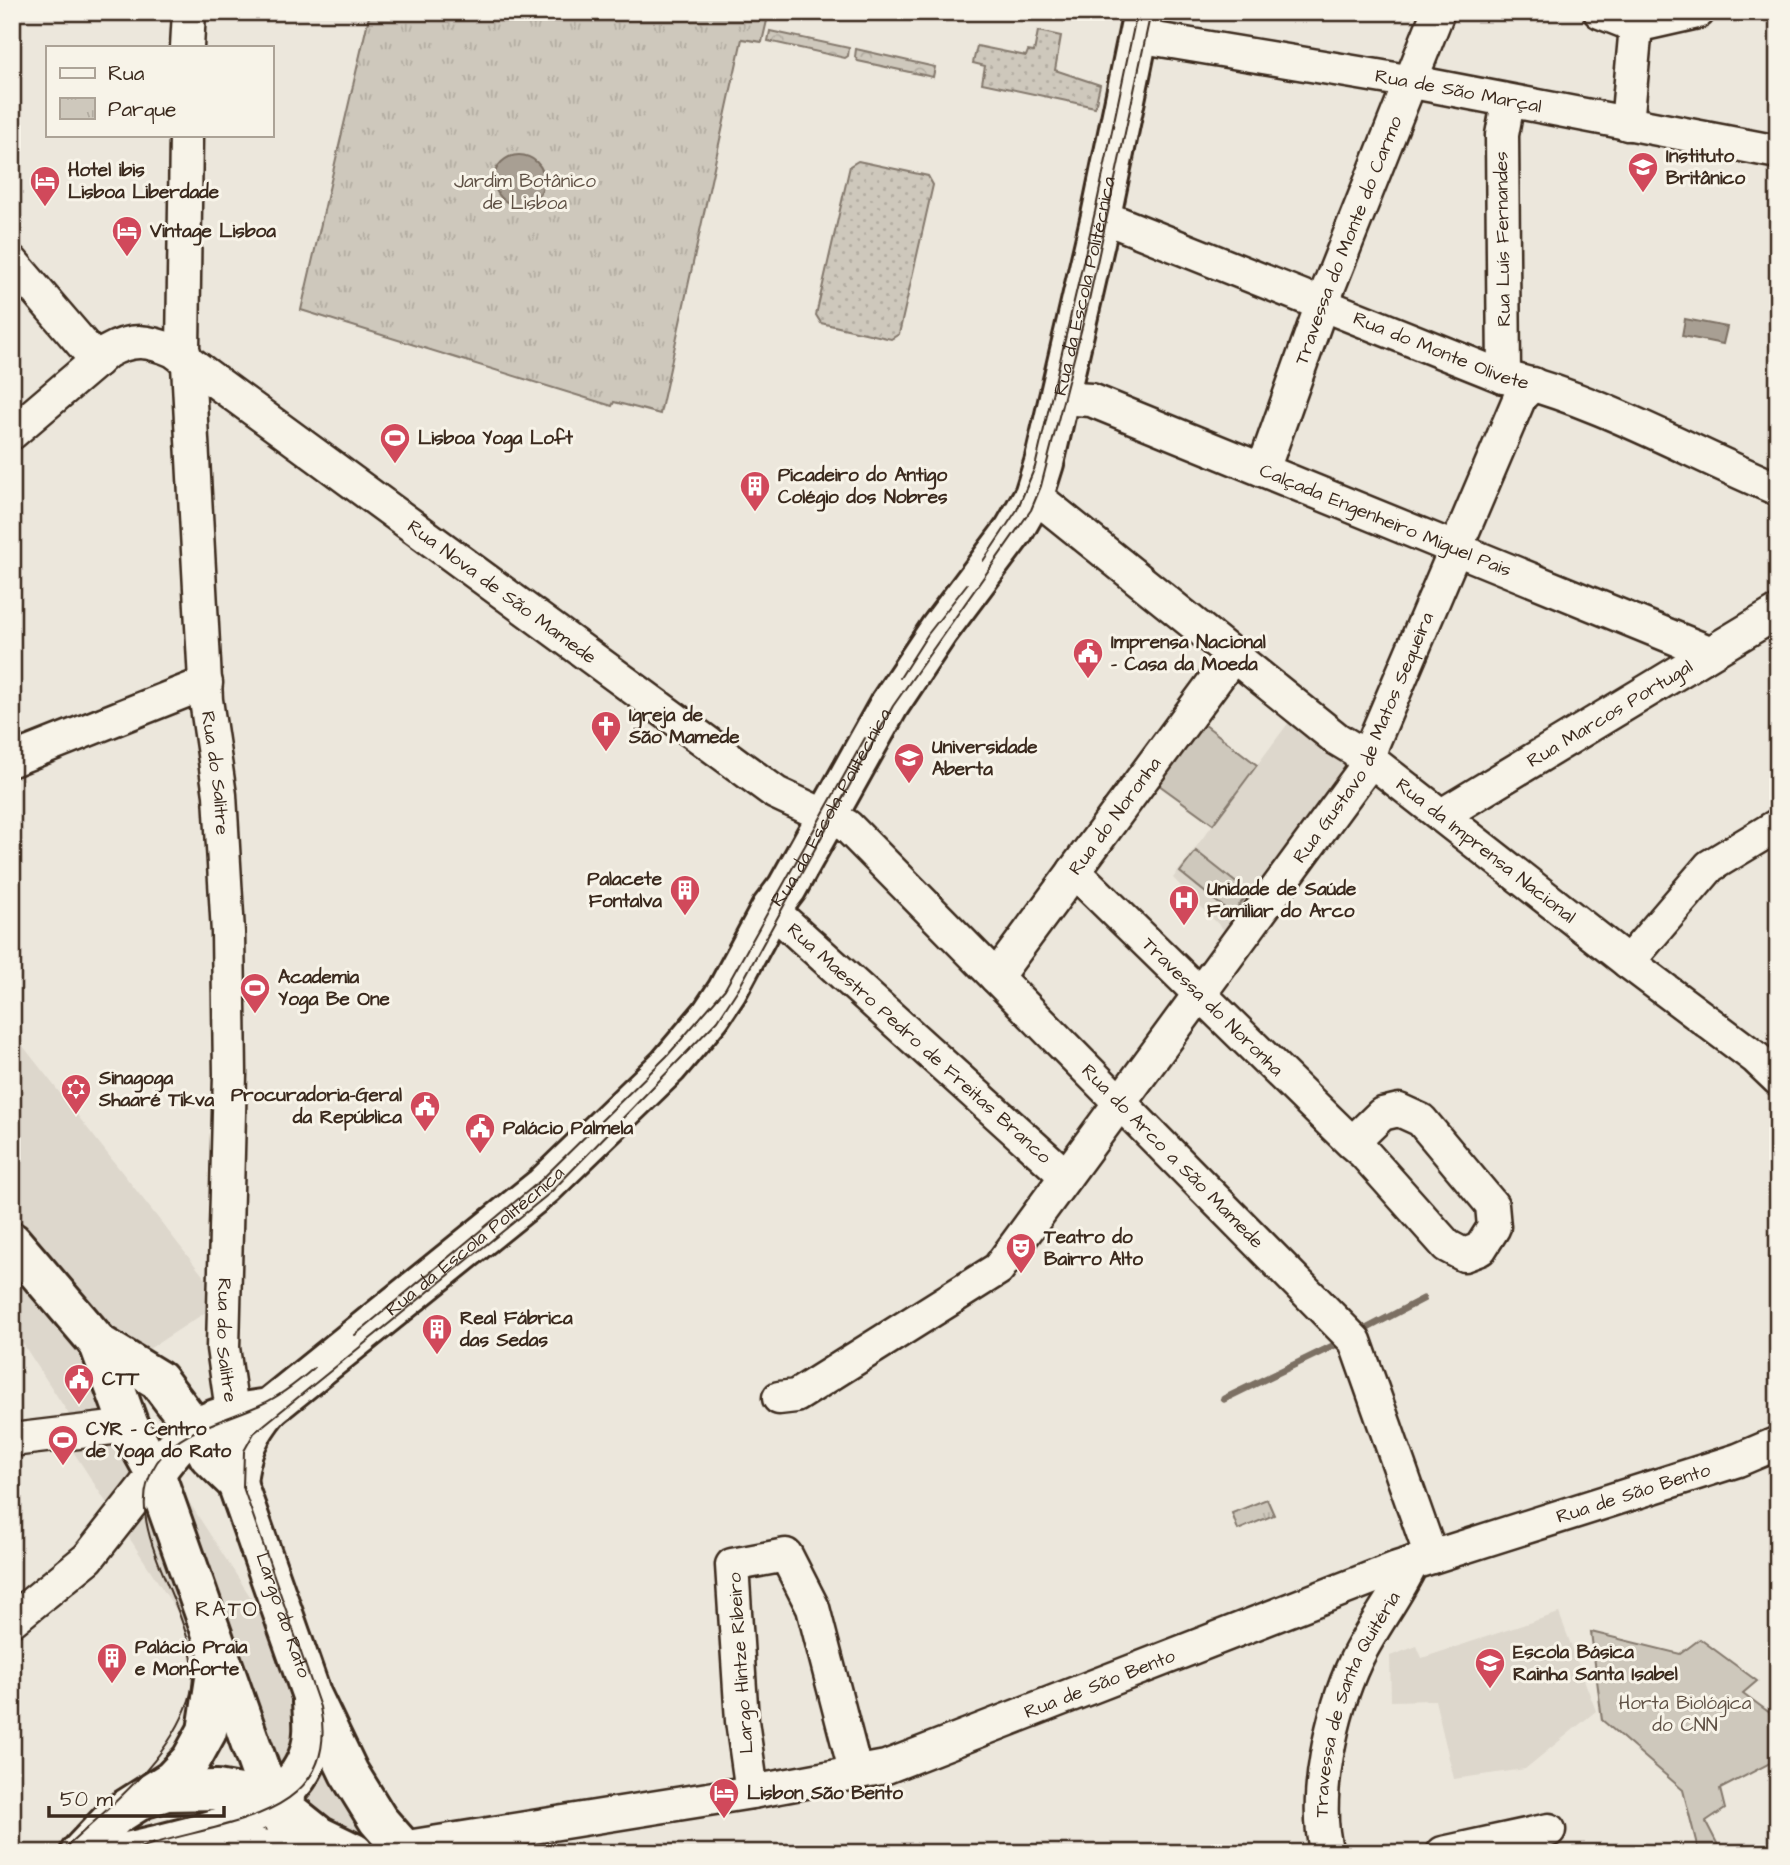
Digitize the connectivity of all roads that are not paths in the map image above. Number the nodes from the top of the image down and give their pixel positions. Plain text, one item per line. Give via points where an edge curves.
1 (189, 12) edge
2 (1438, 12) edge
3 (1600, 12) edge
4 (1698, 12) edge
5 (1140, 24) edge
6 (1636, 26) junction
7 (187, 46) edge
8 (1413, 82) junction
9 (1508, 102) junction
10 (1627, 124) junction
11 (186, 136) edge
12 (1778, 152) edge
13 (1101, 216) junction
14 (12, 262) edge
15 (1322, 303) junction
16 (185, 357) junction
17 (97, 361) junction
18 (1519, 380) junction
19 (1059, 398) junction
20 (12, 433) edge
21 (1263, 470) junction
22 (1778, 488) edge
23 (1034, 495) junction
24 (1455, 549) junction
25 (1778, 612) edge
26 (1709, 652) junction
27 (1233, 656) junction
28 (206, 683) junction
29 (12, 760) edge
30 (1366, 767) junction
31 (1442, 815) junction
32 (826, 818) junction
33 (1778, 825) edge
34 (1074, 871) junction
35 (771, 909) junction
36 (1628, 962) junction
37 (996, 977) junction
38 (1198, 994) junction
39 (1771, 1060) edge
40 (1120, 1102) junction
41 (1352, 1143) junction
42 (1066, 1176) junction
43 (12, 1242) edge
44 (99, 1344) junction
45 (779, 1398) dead end
46 (251, 1410) junction
47 (124, 1415) junction
48 (195, 1429) junction
49 (12, 1440) edge
50 (1778, 1443) edge
51 (155, 1473) junction
52 (238, 1473) junction
53 (1421, 1560) junction
54 (12, 1620) edge
55 (219, 1654) junction
56 (312, 1696) junction
57 (856, 1774) junction
58 (752, 1793) junction
59 (146, 1798) junction
60 (274, 1800) junction
61 (1549, 1830) dead end
62 (186, 1839) junction
63 (396, 1851) edge
64 (80, 1853) edge
65 (124, 1853) edge
66 (292, 1853) edge
67 (307, 1853) edge
68 (355, 1853) edge
69 (1327, 1853) edge
70 (1443, 1853) edge

1 - 7 street
2 - 8 street, Travessa do Monte do Carmo
3 - 6 street
4 - 6 street
5 - 8 street, Rua de São Marçal
5 - 13 main road, Rua da Escola Politécnica
6 - 10 street
8 - 9 street, Rua de São Marçal
8 - 15 street, Travessa do Monte do Carmo
9 - 10 street, Rua de São Marçal
9 - 18 street, Rua Luís Fernandes via 1502,135
10 - 12 street, Rua de São Marçal
11 - 16 street, Rua do Salitre
13 - 15 street, Rua do Monte Olivete
13 - 19 main road, Rua da Escola Politécnica
14 - 17 street
15 - 18 street, Rua do Monte Olivete
15 - 21 street, Travessa do Monte do Carmo
16 - 17 street, Rua Nova de São Mamede via 148,341 133,341
16 - 28 street, Rua do Salitre
16 - 32 street, Rua Nova de São Mamede via 776,793
17 - 20 street, Rua Nova de São Mamede
18 - 22 street, Rua do Monte Olivete
18 - 24 street, Rua Gustavo de Matos Sequeira via 1520,397
19 - 21 street, Calçada Engenheiro Miguel Pais via 1091,400
19 - 23 main road, Rua da Escola Politécnica
21 - 24 street, Calçada Engenheiro Miguel Pais
23 - 27 street, Rua da Imprensa Nacional
23 - 32 main road, Rua da Escola Politécnica via 889,705
24 - 26 street, Calçada Engenheiro Miguel Pais
24 - 30 street, Rua Gustavo de Matos Sequeira
25 - 26 street, Rua Marcos Portugal
26 - 31 street, Rua Marcos Portugal
27 - 30 street, Rua da Imprensa Nacional via 1357,751
27 - 34 street, Rua do Noronha
28 - 29 street
28 - 46 street, Rua do Salitre via 220,795 228,933 230,1062 223,1331
30 - 31 street, Rua da Imprensa Nacional via 1378,766
30 - 38 street, Rua Gustavo de Matos Sequeira
31 - 36 street, Rua da Imprensa Nacional
32 - 35 main road, Rua da Escola Politécnica
32 - 37 street, Rua do Arco a São Mamede via 847,826
33 - 36 street via 1710,866
34 - 37 street, Rua do Noronha
34 - 38 street, Travessa do Noronha
35 - 42 street, Rua Maestro Pedro de Freitas Branco
35 - 46 main road, Rua da Escola Politécnica via 727,991 659,1075 544,1186
36 - 39 street, Rua da Imprensa Nacional
37 - 40 street, Rua do Arco a São Mamede
38 - 40 street, Rua Gustavo de Matos Sequeira
38 - 41 street, Travessa do Noronha
40 - 42 street, Rua Gustavo de Matos Sequeira
40 - 53 street, Rua do Arco a São Mamede via 1355,1340
41 - 41 street, Travessa do Noronha via 1447,1246 1464,1255 1480,1249 1494,1227 1492,1205 1421,1120 1399,1110 1382,1114
42 - 45 street, Rua Gustavo de Matos Sequeira via 998,1269 796,1395
43 - 44 main road
44 - 47 main road
44 - 48 main road, Largo do Rato via 158,1380
46 - 48 main road via 216,1417
46 - 52 main road
47 - 49 street
47 - 51 main road
48 - 51 main road via 177,1443
48 - 52 main road, Largo do Rato via 209,1456
50 - 53 street, Rua de São Bento via 1738,1460
51 - 54 street via 88,1558
51 - 55 main road
52 - 56 main road, Largo do Rato
53 - 57 street, Rua de São Bento via 925,1754
53 - 69 street, Travessa de Santa Quitéria via 1356,1659 1343,1693 1321,1805
55 - 59 main road via 207,1731 191,1760
55 - 60 main road
56 - 60 main road via 310,1752
56 - 63 main road, Largo do Rato via 348,1773
57 - 58 street, Rua de São Bento
57 - 58 street, Largo Hintze Ribeiro via 814,1608 786,1556 732,1565 742,1721
58 - 63 street, Rua de São Bento
59 - 60 main road via 167,1791 204,1790
59 - 64 main road via 115,1816
60 - 62 main road via 229,1824
60 - 67 main road via 292,1837
60 - 68 main road via 319,1836
61 - 70 street
62 - 65 main road
62 - 66 main road

